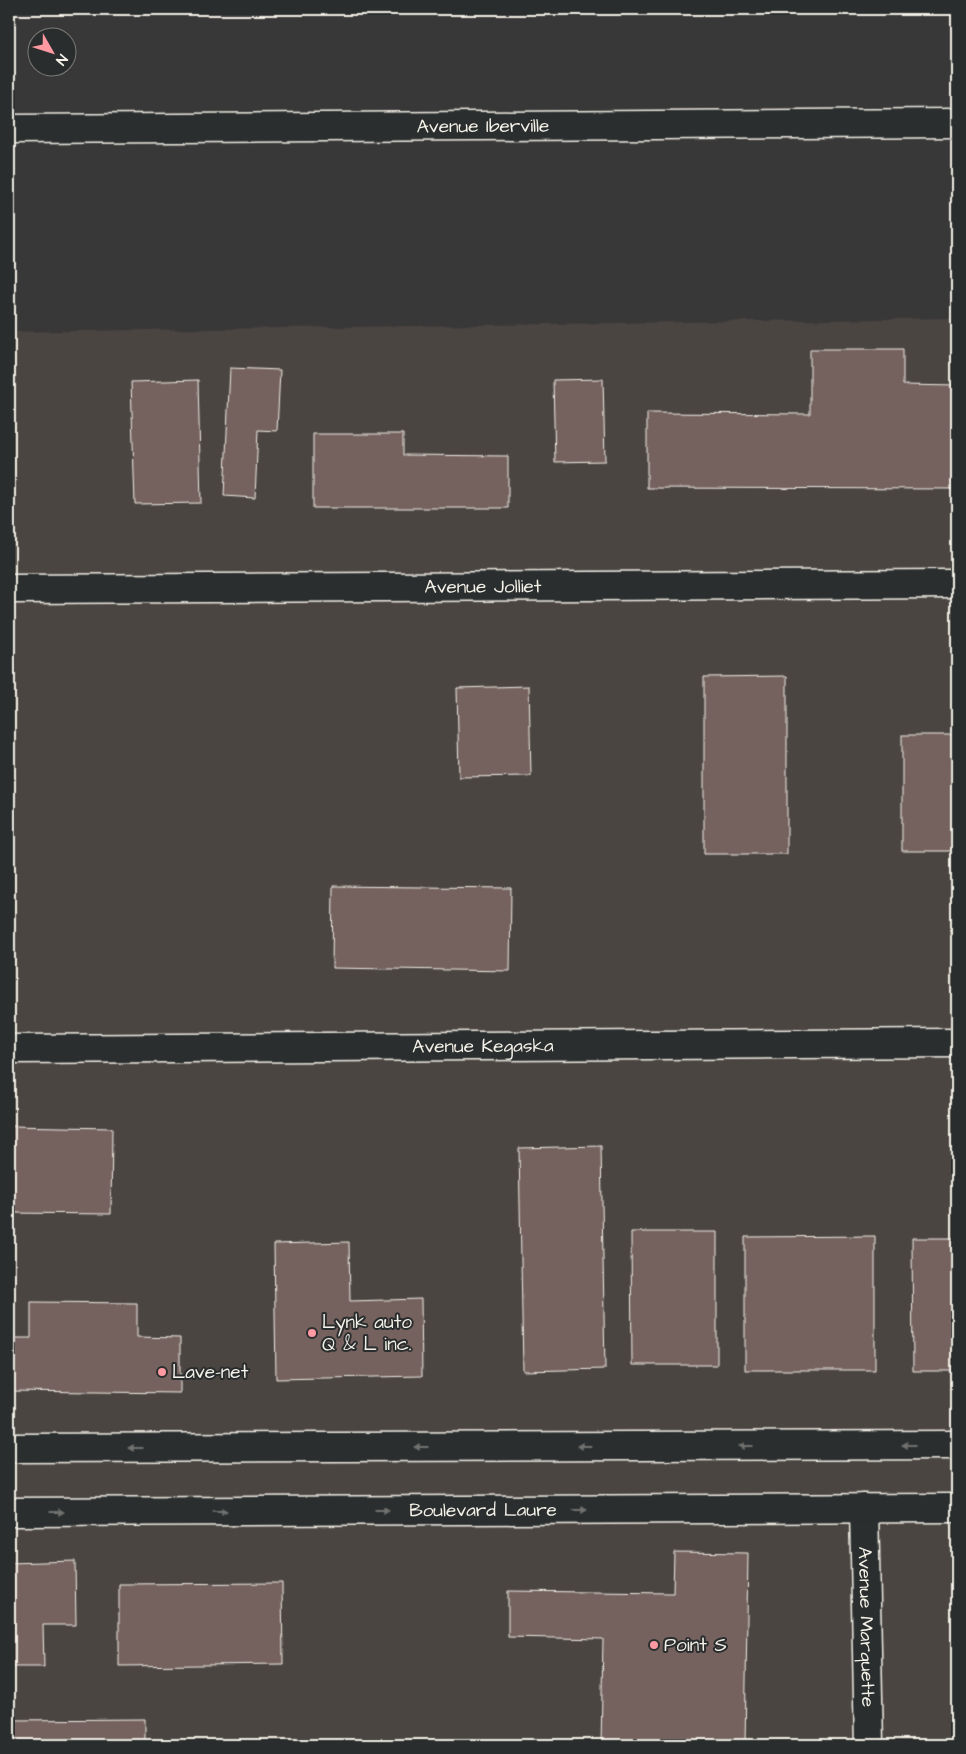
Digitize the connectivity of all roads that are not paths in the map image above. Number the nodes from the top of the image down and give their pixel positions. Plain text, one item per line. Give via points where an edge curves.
1 (957, 123) edge
2 (9, 129) edge
3 (957, 584) edge
4 (9, 590) edge
5 (957, 1043) edge
6 (9, 1049) edge
7 (957, 1445) edge
8 (9, 1448) edge
9 (864, 1508) junction
10 (957, 1508) edge
11 (9, 1512) edge
12 (869, 1745) edge

1 - 2 main road, Avenue Iberville
3 - 4 main road, Avenue Jolliet
5 - 6 main road, Avenue Kegaska
7 -> 8 main road
9 - 10 main road, Boulevard Laure
11 -> 9 main road, Boulevard Laure
9 - 12 main road, Avenue Marquette

